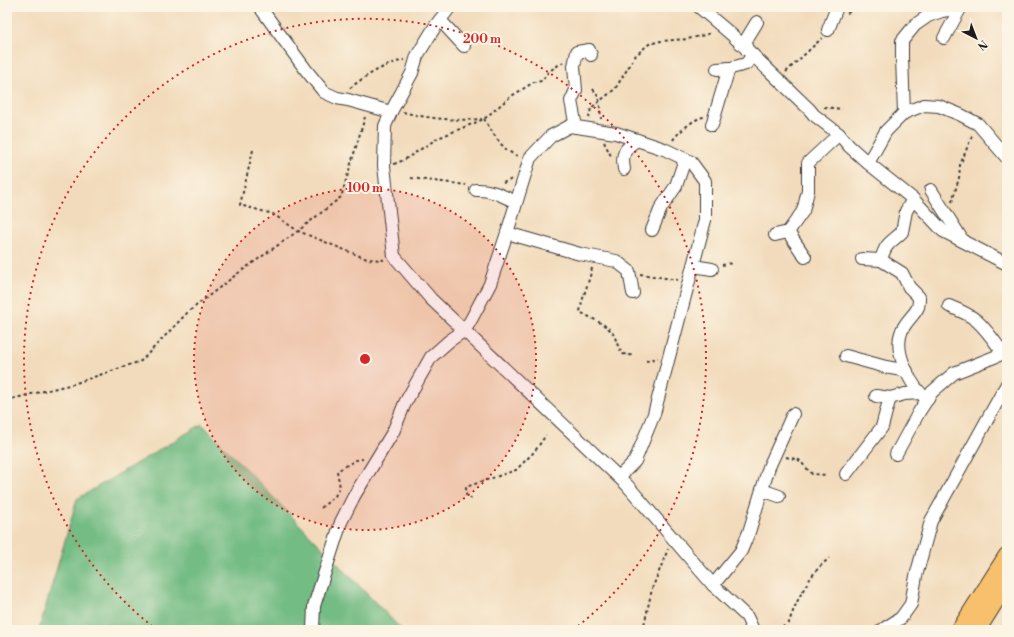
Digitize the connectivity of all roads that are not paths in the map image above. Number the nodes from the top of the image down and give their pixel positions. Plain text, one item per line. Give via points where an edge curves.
1 (450, 7) edge
2 (699, 7) edge
3 (837, 7) edge
4 (961, 8) edge
5 (262, 10) dead end
6 (440, 20) junction
7 (757, 22) dead end
8 (828, 30) road end
9 (944, 38) dead end
10 (464, 46) dead end
11 (750, 53) junction
12 (591, 55) dead end
13 (392, 109) junction
14 (904, 114) junction
15 (713, 120) road end
16 (581, 128) junction
17 (839, 134) junction
18 (637, 140) junction
19 (675, 157) junction
20 (1007, 158) edge
21 (868, 164) junction
22 (624, 169) dead end
23 (482, 190) road end
24 (931, 190) dead end
25 (913, 199) junction
26 (516, 202) junction
27 (652, 230) dead end
28 (788, 232) junction
29 (507, 233) junction
30 (775, 235) dead end
31 (964, 242) junction
32 (805, 257) dead end
33 (862, 259) dead end
34 (881, 260) junction
35 (1007, 264) edge
36 (693, 266) junction
37 (712, 269) dead end
38 (633, 293) dead end
39 (949, 306) dead end
40 (465, 330) junction
41 (1005, 353) edge
42 (846, 356) dead end
43 (906, 371) junction
44 (1007, 384) edge
45 (876, 396) dead end
46 (924, 396) junction
47 (890, 398) junction
48 (793, 414) dead end
49 (896, 454) dead end
50 (846, 474) dead end
51 (619, 477) junction
52 (762, 490) junction
53 (779, 496) dead end
54 (1007, 556) edge
55 (1007, 582) edge
56 (713, 585) junction
57 (313, 630) edge
58 (753, 630) edge
59 (882, 630) edge
60 (960, 630) edge
61 (977, 630) edge

1 - 6 street
2 - 11 street
3 - 8 street
4 - 9 street
4 - 14 street via 928,16 914,26 902,41
5 - 13 street via 324,92 368,106
6 - 10 street
6 - 13 street via 417,56 412,73
7 - 11 street via 745,43
11 - 15 street via 746,64 723,68 728,85
11 - 17 street via 814,115
12 - 16 street via 589,50 577,52 574,66 576,90 571,101
13 - 40 street via 386,126 384,166 394,256 432,299
14 - 20 street via 924,105 939,106 961,115 978,124
14 - 21 street via 886,131
16 - 18 street via 616,133
16 - 26 street via 570,126 551,136 530,158
17 - 21 street
17 - 28 street via 808,162 808,191 803,211
18 - 19 street
18 - 22 street via 628,146 622,160
19 - 27 street via 676,186 661,208
19 - 36 street via 691,162 705,181 705,220
21 - 25 street
23 - 26 street via 500,194
24 - 31 street
25 - 31 street via 943,231
25 - 34 street via 906,211 902,232 897,242 887,245
26 - 29 street
28 - 30 street
28 - 32 street
29 - 38 street via 616,261 629,271
29 - 40 street via 490,284
31 - 35 street
33 - 34 street
34 - 43 street via 902,273 909,287 919,297 918,308 906,321 900,334 899,348
36 - 37 street
36 - 51 street via 654,414 635,462
39 - 41 street via 976,320
40 - 51 street
40 - 57 street via 431,357 392,432 354,496 341,522 314,606
41 - 46 street via 954,373
42 - 43 street
43 - 46 street
44 - 59 street via 931,521 911,604 901,618
45 - 47 street
46 - 47 street via 905,394
46 - 49 street
47 - 50 street via 882,427
48 - 52 street via 769,467
51 - 56 street
52 - 53 street
52 - 56 street via 741,551
54 - 60 highway
55 - 61 highway
56 - 58 street via 747,617

